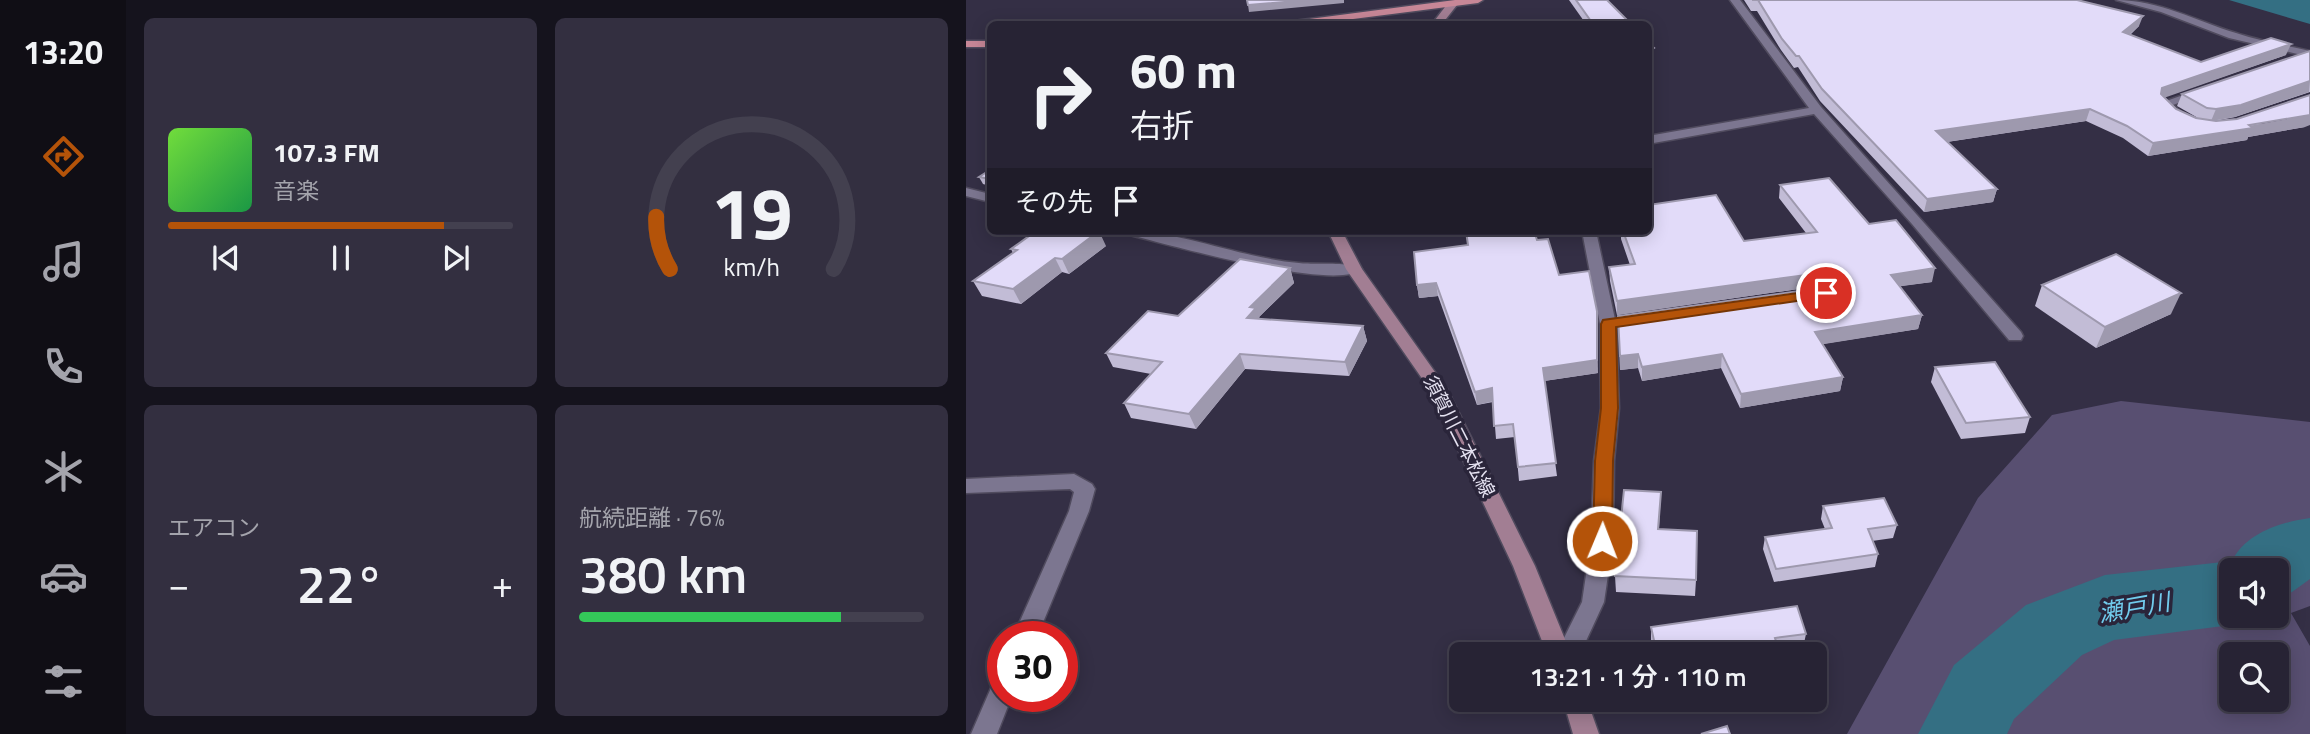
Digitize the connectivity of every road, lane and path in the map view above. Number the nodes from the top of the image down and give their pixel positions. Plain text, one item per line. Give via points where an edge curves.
1 (1478, 0) edge
2 (1735, 0) edge
3 (2121, 0) edge
4 (1453, 2) edge
5 (1316, 21) edge
6 (1439, 21) edge
7 (966, 44) edge
8 (987, 44) edge
9 (2310, 54) edge
10 (2284, 63) edge
11 (2207, 89) edge
12 (1817, 110) junction
13 (2188, 121) edge
14 (1652, 139) edge
15 (966, 192) edge
16 (987, 197) edge
17 (1149, 235) edge
18 (1337, 235) edge
19 (1590, 235) edge
20 (1354, 269) junction
21 (2015, 336) dead end
22 (966, 486) edge
23 (1032, 621) edge
24 (1554, 642) edge
25 (1574, 642) edge
26 (994, 712) edge
27 (1579, 712) edge
28 (984, 734) edge
29 (1586, 734) edge

1 - 4 main road
2 - 12 street
3 - 9 street via 2164,10 2233,36
4 - 5 main road
4 - 6 main road
7 - 8 main road
9 - 10 street
11 - 13 street via 2164,104
12 - 14 street
12 - 21 street
15 - 16 street
17 - 20 street via 1280,266
18 - 20 main road, 須賀川二本松線
19 - 25 street via 1615,323 1602,541 1593,601
20 - 24 main road, 須賀川二本松線 via 1438,389 1524,566
22 - 23 street via 1074,481 1085,489
26 - 28 street
27 - 29 main road

